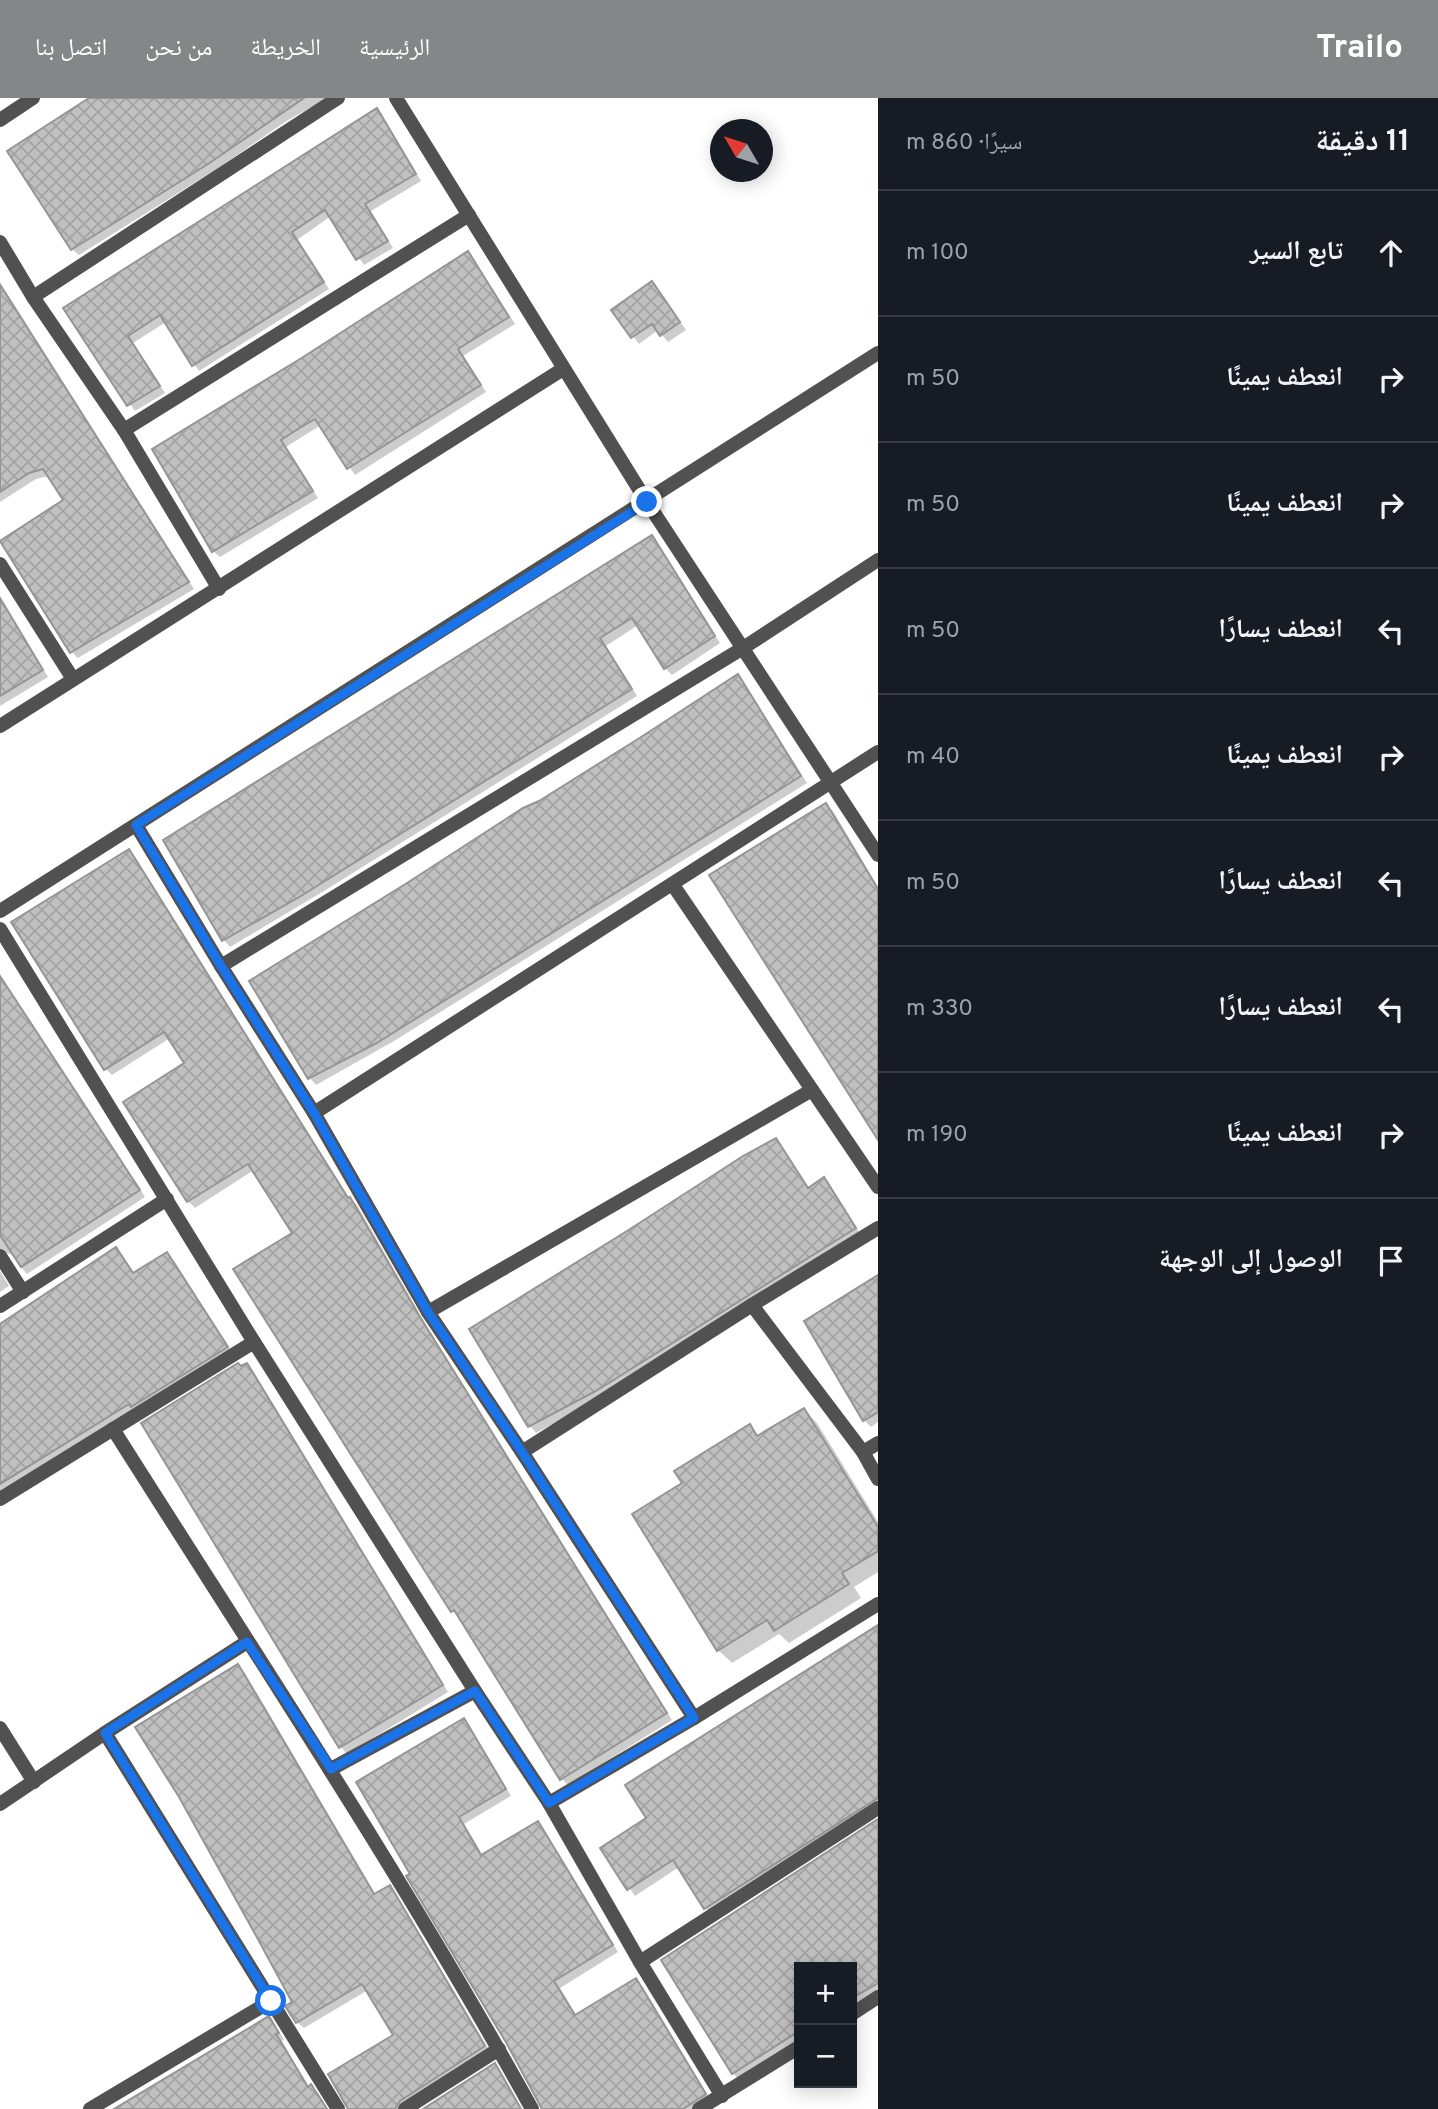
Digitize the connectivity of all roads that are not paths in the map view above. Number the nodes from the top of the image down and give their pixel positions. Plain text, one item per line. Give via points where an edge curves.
1 (33, 98) edge
2 (338, 98) edge
3 (396, 98) edge
4 (0, 120) edge
5 (469, 215) junction
6 (0, 242) edge
7 (33, 297) junction
8 (878, 353) edge
9 (563, 369) junction
10 (124, 430) junction
11 (647, 502) junction
12 (878, 560) edge
13 (0, 564) edge
14 (219, 589) junction
15 (743, 648) junction
16 (73, 680) junction
17 (0, 726) edge
18 (878, 752) edge
19 (831, 781) junction
20 (136, 825) junction
21 (878, 855) edge
22 (673, 885) junction
23 (0, 911) edge
24 (0, 929) edge
25 (221, 966) junction
26 (812, 1090) junction
27 (314, 1113) junction
28 (878, 1187) edge
29 (167, 1199) junction
30 (878, 1228) edge
31 (0, 1256) edge
32 (23, 1292) junction
33 (752, 1305) junction
34 (0, 1306) edge
35 (428, 1312) junction
36 (254, 1342) junction
37 (113, 1429) junction
38 (878, 1443) edge
39 (522, 1452) junction
40 (863, 1452) junction
41 (878, 1479) edge
42 (0, 1499) edge
43 (878, 1604) edge
44 (247, 1642) junction
45 (475, 1691) junction
46 (694, 1718) junction
47 (0, 1728) edge
48 (105, 1733) junction
49 (331, 1769) junction
50 (34, 1782) junction
51 (549, 1803) junction
52 (0, 1804) edge
53 (878, 1808) edge
54 (640, 1962) junction
55 (878, 1997) edge
56 (271, 2001) junction
57 (857, 2011) edge
58 (499, 2049) junction
59 (794, 2050) edge
60 (722, 2095) junction
61 (89, 2109) edge
62 (338, 2109) edge
63 (405, 2109) edge
64 (532, 2109) edge
65 (699, 2109) edge

1 - 4 street
2 - 7 street
3 - 5 street
5 - 9 street
5 - 10 street
6 - 7 street
7 - 10 street
8 - 11 street
9 - 11 street
9 - 14 street
10 - 14 street
11 - 15 street
11 - 20 street
12 - 15 street
13 - 16 street
14 - 16 street
15 - 19 street
15 - 25 street
16 - 17 street
18 - 19 street
19 - 21 street
19 - 22 street
20 - 23 street
20 - 25 street
22 - 26 street
22 - 27 street
24 - 29 street
25 - 27 street
26 - 28 street
26 - 35 street
27 - 35 street
29 - 32 street
29 - 36 street
30 - 33 street
31 - 32 street
32 - 34 street
33 - 39 street
33 - 40 street
35 - 39 street
36 - 37 street
36 - 45 street
37 - 42 street
37 - 44 street
38 - 40 street
39 - 46 street
40 - 41 street
43 - 46 street
44 - 48 street
44 - 49 street
45 - 49 street
45 - 51 street
46 - 51 street
47 - 50 street
48 - 50 street
48 - 56 street
49 - 58 street
50 - 52 street
51 - 54 street
53 - 54 street
54 - 60 street
55 - 57 street
56 - 61 street
56 - 62 street
58 - 63 street
58 - 64 street
59 - 60 street
60 - 65 street

